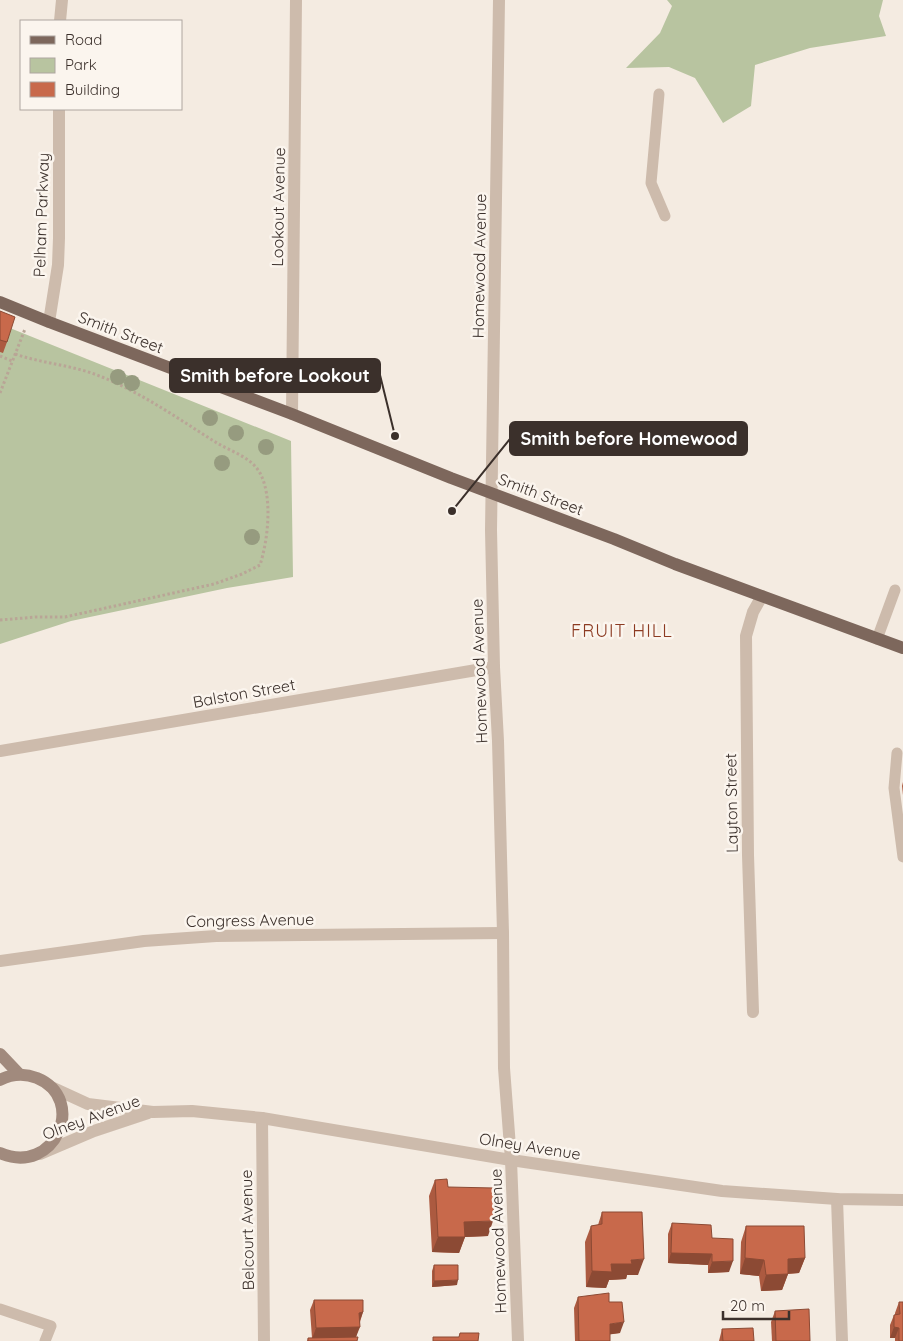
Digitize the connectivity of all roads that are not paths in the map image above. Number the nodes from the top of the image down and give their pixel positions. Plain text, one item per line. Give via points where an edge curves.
1 (62, 0) edge
2 (296, 0) edge
3 (499, 0) edge
4 (60, 20) edge
5 (660, 94) dead end
6 (59, 110) edge
7 (665, 216) dead end
8 (0, 302) edge
9 (49, 322) junction
10 (292, 414) junction
11 (491, 492) junction
12 (894, 590) dead end
13 (762, 596) junction
14 (877, 639) junction
15 (903, 648) edge
16 (494, 667) junction
17 (0, 751) edge
18 (897, 753) dead end
19 (903, 857) edge
20 (503, 933) junction
21 (0, 961) edge
22 (753, 1012) dead end
23 (0, 1054) edge
24 (19, 1074) junction
25 (0, 1080) edge
26 (51, 1088) junction
27 (153, 1112) junction
28 (262, 1118) junction
29 (40, 1154) junction
30 (3, 1157) edge
31 (511, 1160) junction
32 (837, 1199) junction
33 (903, 1200) edge
34 (0, 1309) edge
35 (45, 1341) edge
36 (264, 1341) edge
37 (518, 1341) edge
38 (842, 1341) edge

1 - 4 street
2 - 10 street, Lookout Avenue
3 - 11 street, Homewood Avenue
5 - 7 lane via 651,183
6 - 9 street, Pelham Parkway via 58,265
8 - 9 main road, Smith Street
9 - 10 main road, Smith Street
10 - 11 main road, Smith Street
11 - 13 main road, Smith Street
11 - 16 street, Homewood Avenue
12 - 14 lane
13 - 14 main road, Smith Street
13 - 22 street, Layton Street via 746,636
14 - 15 main road, Smith Street
16 - 17 street, Balston Street
16 - 20 street, Homewood Avenue
18 - 19 lane via 894,788
20 - 21 street, Congress Avenue via 216,936 144,941
20 - 31 street, Homewood Avenue via 504,1068
23 - 24 main road
24 - 25 main road
24 - 26 main road via 42,1080
26 - 27 street, Olney Avenue via 88,1104
26 - 29 main road via 59,1102 62,1118 56,1139
27 - 28 street, Olney Avenue via 192,1111
27 - 29 street, Olney Avenue
28 - 31 street, Olney Avenue
28 - 36 street, Belcourt Avenue
29 - 30 main road
31 - 32 street, Olney Avenue via 722,1191
31 - 37 street, Homewood Avenue
32 - 33 street, Olney Avenue
32 - 38 street
34 - 35 lane via 51,1326

